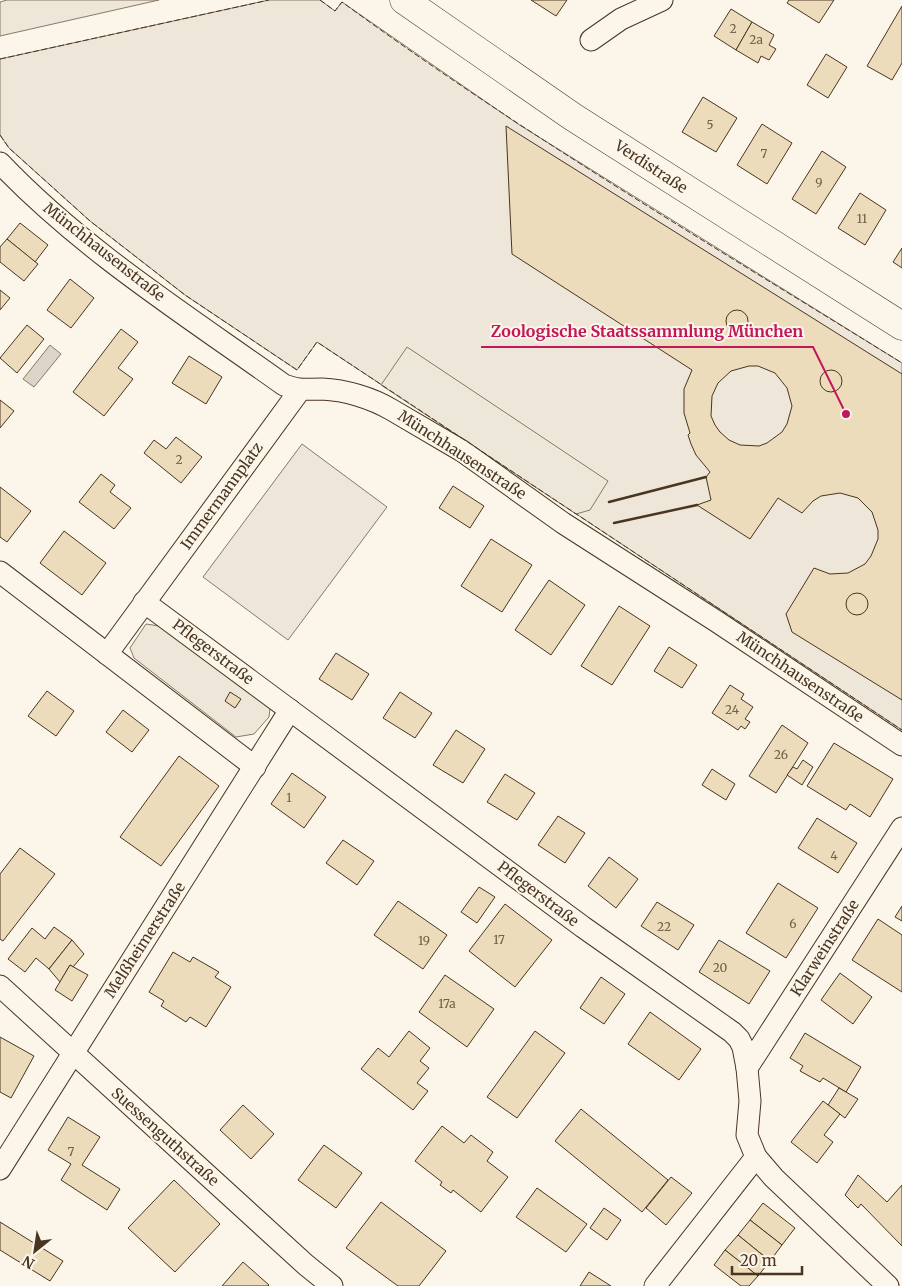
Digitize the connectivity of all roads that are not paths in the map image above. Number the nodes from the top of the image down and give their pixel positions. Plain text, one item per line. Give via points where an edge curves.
1 (404, 0) edge
2 (662, 0) edge
3 (591, 40) dead end
4 (0, 163) edge
5 (902, 326) edge
6 (300, 390) junction
7 (0, 572) edge
8 (144, 602) junction
9 (107, 654) junction
10 (290, 710) junction
11 (902, 745) edge
12 (256, 767) junction
13 (902, 828) edge
14 (0, 986) edge
15 (73, 1052) junction
16 (747, 1068) junction
17 (756, 1158) junction
18 (0, 1169) edge
19 (332, 1286) edge
20 (655, 1286) edge
21 (888, 1286) edge

1 - 5 main road, Verdistraße via 573,117
2 - 3 street via 622,18
4 - 6 street, Münchhausenstraße via 30,194 103,256 284,385
6 - 8 street, Immermannplatz
6 - 11 street, Münchhausenstraße via 345,392 384,404 462,451 563,523
7 - 9 street
8 - 9 street
8 - 10 street, Pflegerstraße
9 - 12 street
10 - 12 street, Melßheimerstraße
10 - 16 street, Pflegerstraße via 583,927 732,1032 743,1047
12 - 15 street, Melßheimerstraße
13 - 16 street, Klarweinstraße
14 - 15 street, Suessenguthstraße
15 - 18 street, Melßheimerstraße
15 - 19 street, Suessenguthstraße
16 - 17 street, Pflegerstraße via 750,1101 747,1135
17 - 20 street
17 - 21 street, Pflegerstraße

